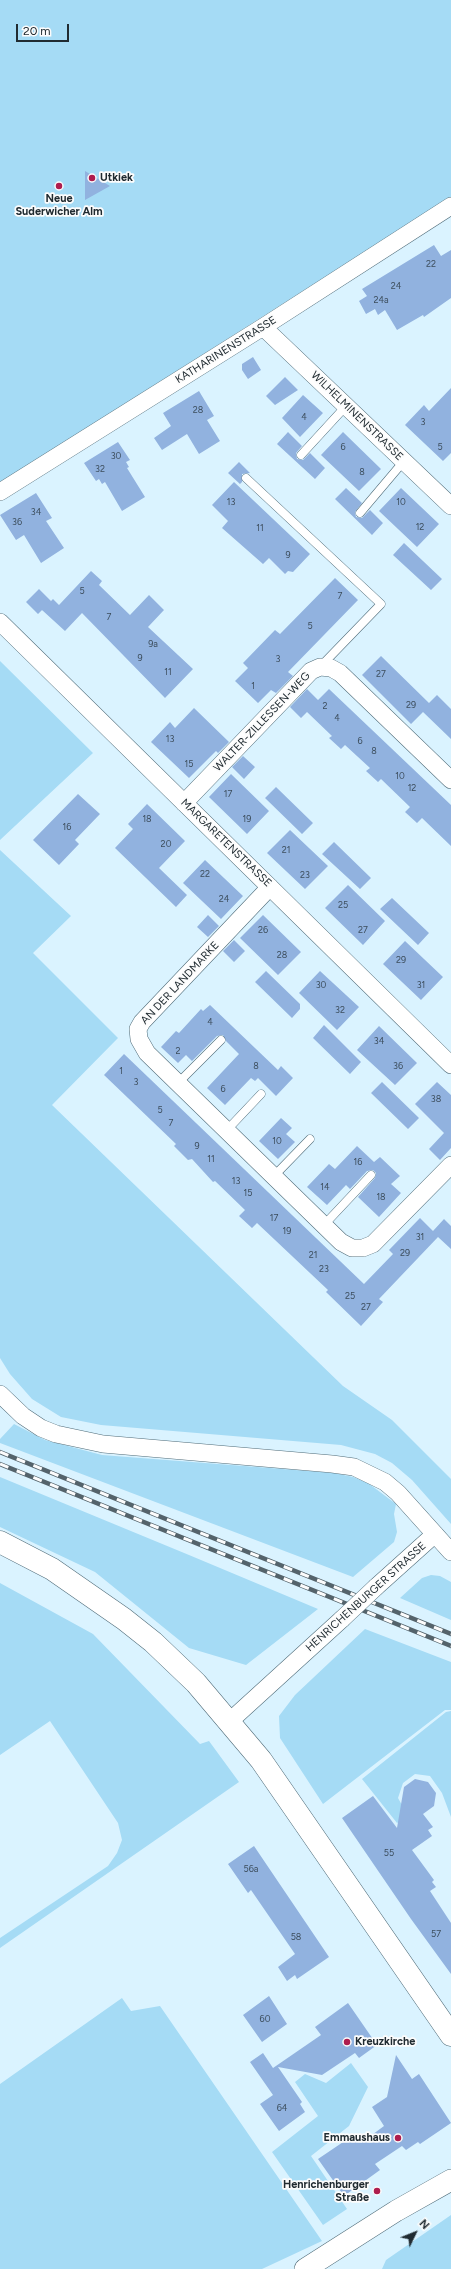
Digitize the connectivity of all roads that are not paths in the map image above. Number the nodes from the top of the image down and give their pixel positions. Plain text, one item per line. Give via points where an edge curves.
1 (451, 206) edge
2 (263, 327) junction
3 (346, 406) junction
4 (301, 455) dead end
5 (404, 461) junction
6 (246, 478) dead end
7 (0, 492) edge
8 (451, 506) edge
9 (360, 513) dead end
10 (0, 622) edge
11 (320, 667) junction
12 (451, 780) edge
13 (184, 803) junction
14 (270, 887) junction
15 (222, 1040) dead end
16 (451, 1064) edge
17 (178, 1083) junction
18 (261, 1094) dead end
19 (227, 1130) junction
20 (310, 1139) dead end
21 (451, 1165) edge
22 (371, 1175) dead end
23 (274, 1176) junction
24 (324, 1225) junction
25 (0, 1394) edge
26 (435, 1534) junction
27 (0, 1542) edge
28 (451, 1552) edge
29 (230, 1721) junction
30 (451, 2035) edge
31 (451, 2180) edge
32 (305, 2269) edge

1 - 2 street, KATHARINENSTRASSE
2 - 3 street, WILHELMINENSTRASSE
2 - 7 street, KATHARINENSTRASSE
3 - 4 lane
3 - 5 street, WILHELMINENSTRASSE
5 - 8 street, WILHELMINENSTRASSE
5 - 9 lane
6 - 11 lane via 381,604
10 - 13 street, MARGARETENSTRASSE
11 - 12 street, WALTER-ZILLESSEN-WEG via 331,668 340,673
11 - 13 street, WALTER-ZILLESSEN-WEG via 311,672
13 - 14 street, MARGARETENSTRASSE
14 - 16 street, MARGARETENSTRASSE
14 - 17 street, AN DER LANDMARKE via 138,1029 139,1039 147,1053
15 - 17 lane
17 - 19 street, AN DER LANDMARKE
18 - 19 lane
19 - 23 street, AN DER LANDMARKE
20 - 23 lane
21 - 24 street, AN DER LANDMARKE via 373,1244 363,1248 352,1248 341,1242
22 - 24 lane
23 - 24 street, AN DER LANDMARKE
25 - 26 street, HENRICHENBURGER STRASSE via 23,1416 41,1428 56,1434 103,1444 354,1467 389,1486
26 - 28 street
26 - 29 street, HENRICHENBURGER STRASSE, bridge
27 - 29 main road via 52,1569 124,1619 153,1642 196,1683
29 - 30 main road via 261,1760
31 - 32 street via 396,2211

